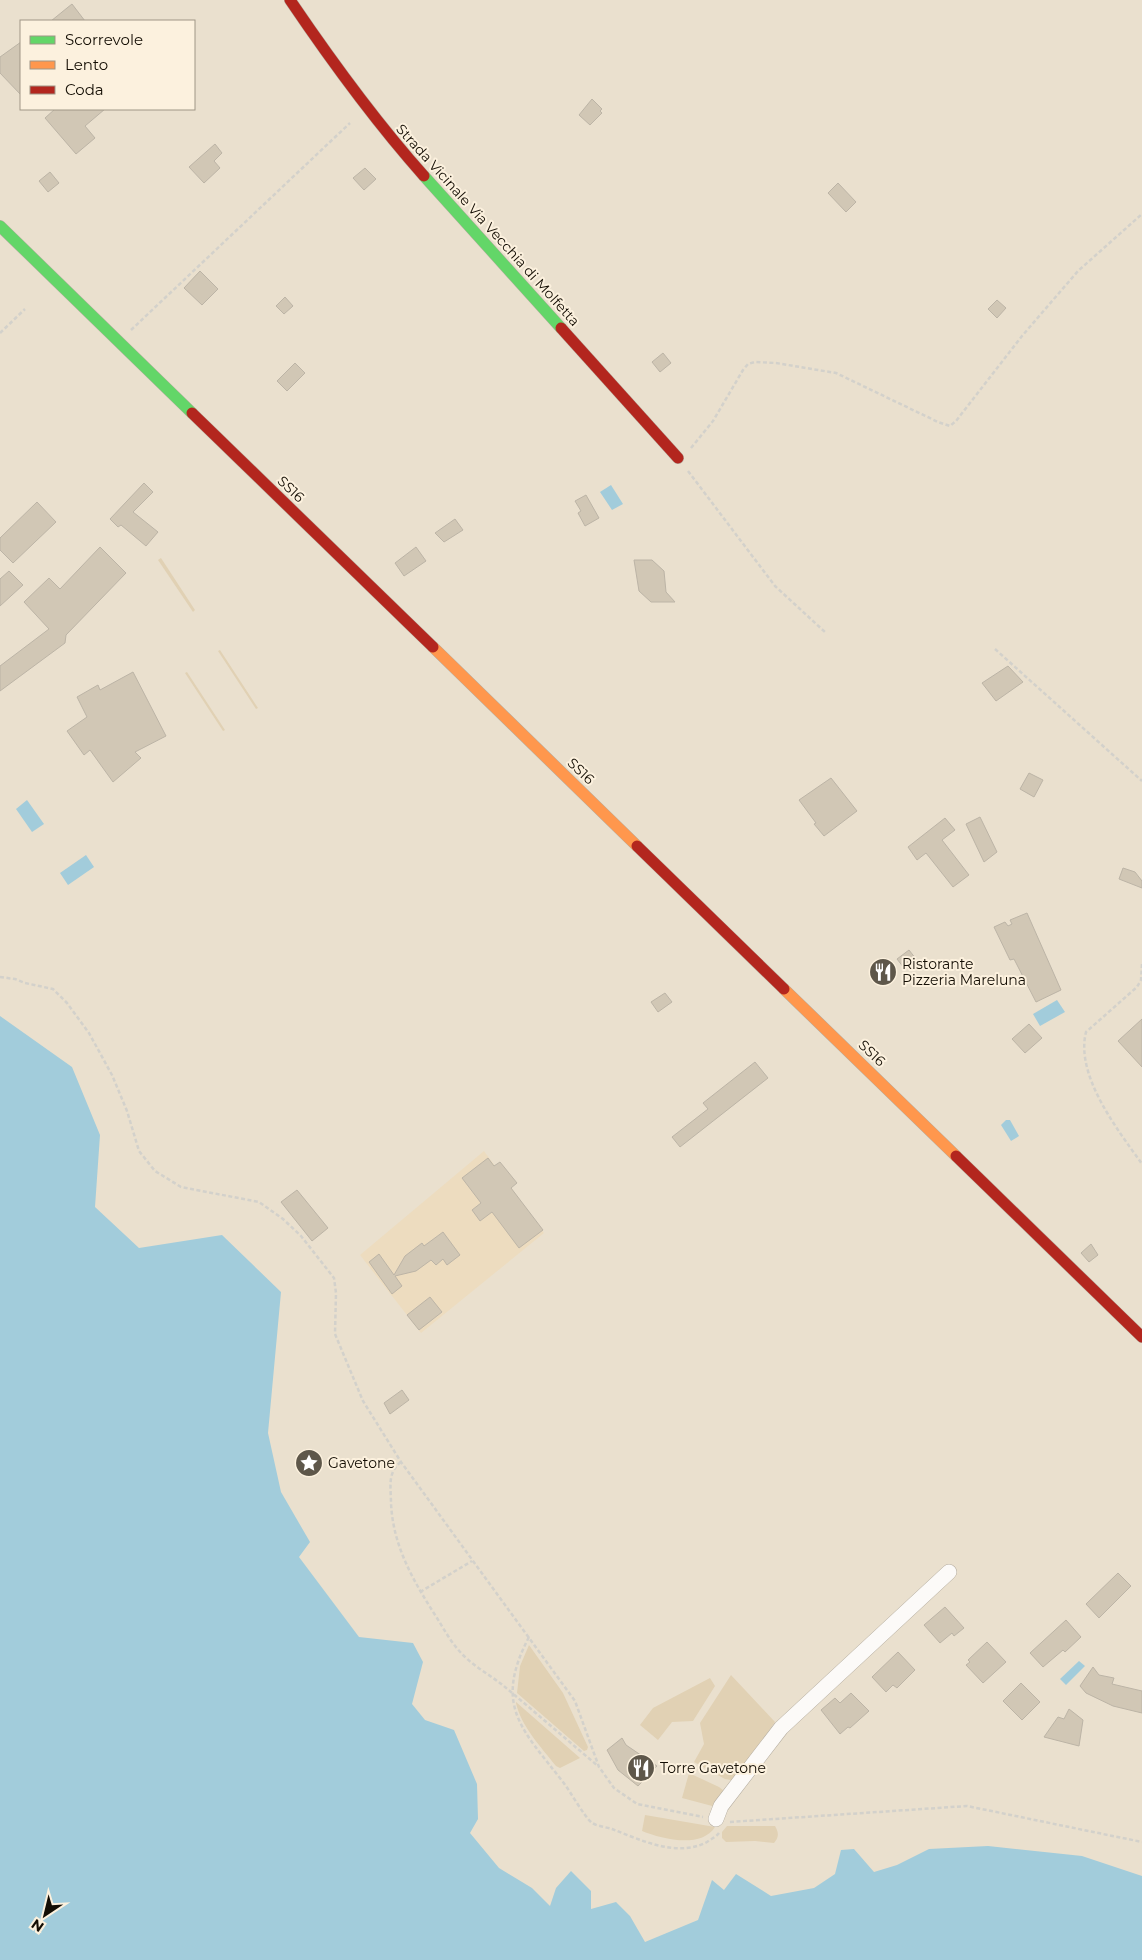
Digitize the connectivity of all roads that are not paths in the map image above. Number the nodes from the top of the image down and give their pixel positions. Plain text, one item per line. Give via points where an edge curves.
1 (290, 0) edge
2 (0, 226) edge
3 (678, 458) road end
4 (1142, 1337) edge
5 (949, 1572) dead end
6 (722, 1821) road end

1 - 3 main road, Strada Vicinale Via Vecchia di Molfetta via 388,136
2 - 4 main road, SS16
5 - 6 street via 781,1728 721,1806

